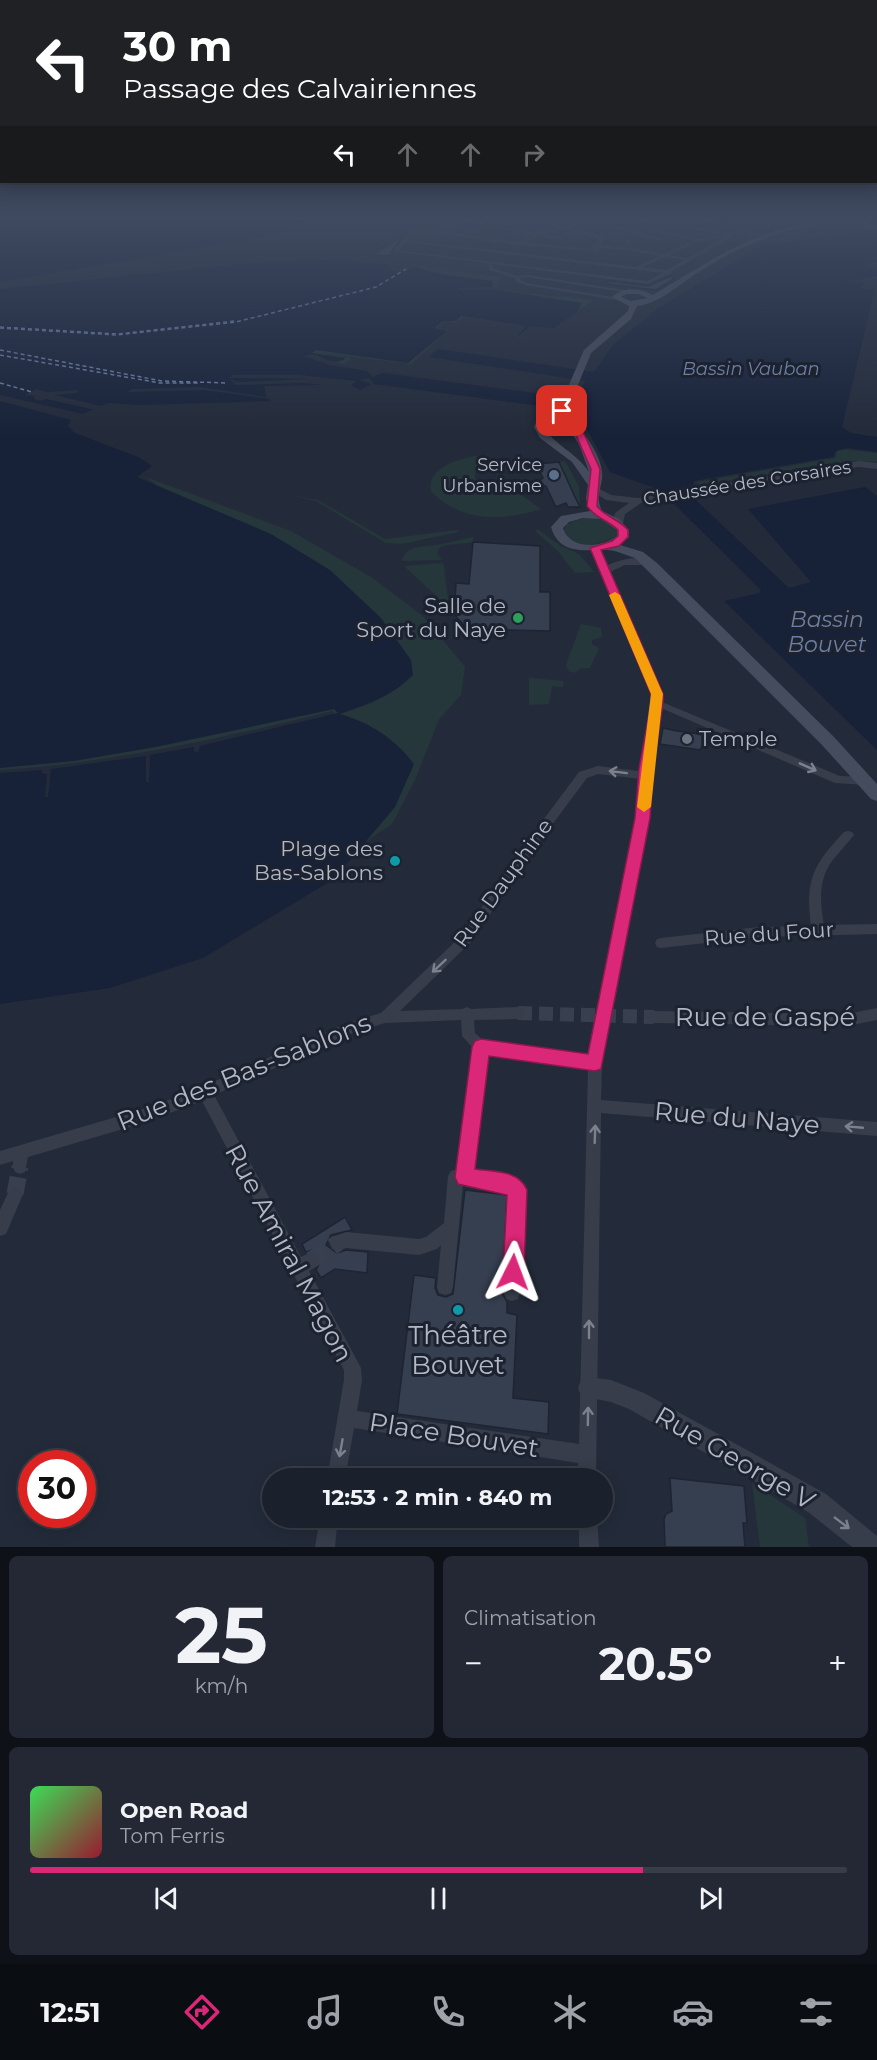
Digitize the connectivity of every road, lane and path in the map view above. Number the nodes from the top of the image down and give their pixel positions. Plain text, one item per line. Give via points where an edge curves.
1 (577, 292) edge
2 (632, 292) edge
3 (636, 292) edge
4 (656, 292) edge
5 (651, 295) junction
6 (616, 298) junction
7 (633, 303) junction
8 (560, 414) junction
9 (583, 442) junction
10 (560, 446) junction
11 (877, 466) edge
12 (592, 487) junction
13 (640, 500) junction
14 (598, 513) junction
15 (621, 524) junction
16 (609, 546) junction
17 (595, 548) junction
18 (647, 562) junction
19 (604, 571) junction
20 (657, 703) junction
21 (646, 776) junction
22 (872, 779) edge
23 (877, 795) edge
24 (848, 834) dead end
25 (818, 929) junction
26 (877, 929) edge
27 (661, 943) dead end
28 (467, 1013) junction
29 (518, 1013) tunnel mouth
30 (877, 1014) edge
31 (385, 1017) junction
32 (654, 1017) tunnel mouth
33 (481, 1047) junction
34 (595, 1063) junction
35 (205, 1093) junction
36 (596, 1107) junction
37 (877, 1129) edge
38 (0, 1158) edge
39 (465, 1177) junction
40 (15, 1194) tunnel mouth
41 (0, 1228) edge
42 (449, 1229) junction
43 (338, 1243) tunnel mouth
44 (445, 1287) dead end
45 (512, 1293) dead end
46 (589, 1388) junction
47 (346, 1418) junction
48 (588, 1455) junction
49 (338, 1468) edge
50 (587, 1468) edge
51 (328, 1528) edge
52 (588, 1528) edge
53 (325, 1547) edge
54 (589, 1547) edge
55 (871, 1547) edge

1 - 6 street
2 - 6 main road via 621,293
3 - 5 main road
4 - 5 main road
5 - 7 main road via 648,301
6 - 7 main road
7 - 8 main road via 628,317 591,348
8 - 9 main road
8 - 10 main road via 541,422 540,431
9 - 10 main road via 564,436 557,440
9 - 12 main road via 596,469
10 - 12 main road via 576,460
11 - 13 street, Chaussée des Corsaires via 849,465
12 - 13 street via 609,498
12 - 14 main road
13 - 15 street, Chaussée des Corsaires
14 - 15 main road
14 - 17 main road via 582,514 560,523 557,532 566,542
15 - 16 main road
15 - 22 main road
16 - 17 main road
16 - 18 main road via 629,550
17 - 19 street
18 - 19 street via 623,562
18 - 22 main road
19 - 20 street via 657,694
20 - 21 street
20 -> 22 street via 839,780
21 -> 31 street, Rue Dauphine via 590,771 583,775 468,936
21 - 34 street via 643,818
22 - 23 main road
24 - 25 street via 828,857 813,887
25 - 26 street, Rue du Four
25 - 27 street, Rue du Four
28 - 29 street
28 - 31 street
28 - 33 street via 469,1036
30 - 32 street, Rue de Gaspé via 847,1020
31 - 35 street, Rue des Bas-Sablons via 352,1027
33 - 34 street
33 - 39 street
34 - 36 street
35 - 38 street, Rue des Bas-Sablons via 21,1160
35 - 47 street, Rue Amiral Magon via 304,1264 352,1368
37 -> 36 street, Rue du Naye
46 -> 36 street
39 - 42 street via 456,1176
39 - 45 street via 509,1183 517,1190
40 - 41 street
42 - 43 street via 419,1247 346,1240
42 - 44 street
48 -> 46 street
46 -> 55 street, Rue George V via 611,1391 657,1413 817,1503
47 - 48 street, Place Bouvet
47 -> 49 street, Place Bouvet
48 - 50 street
51 - 53 street
52 - 54 street

